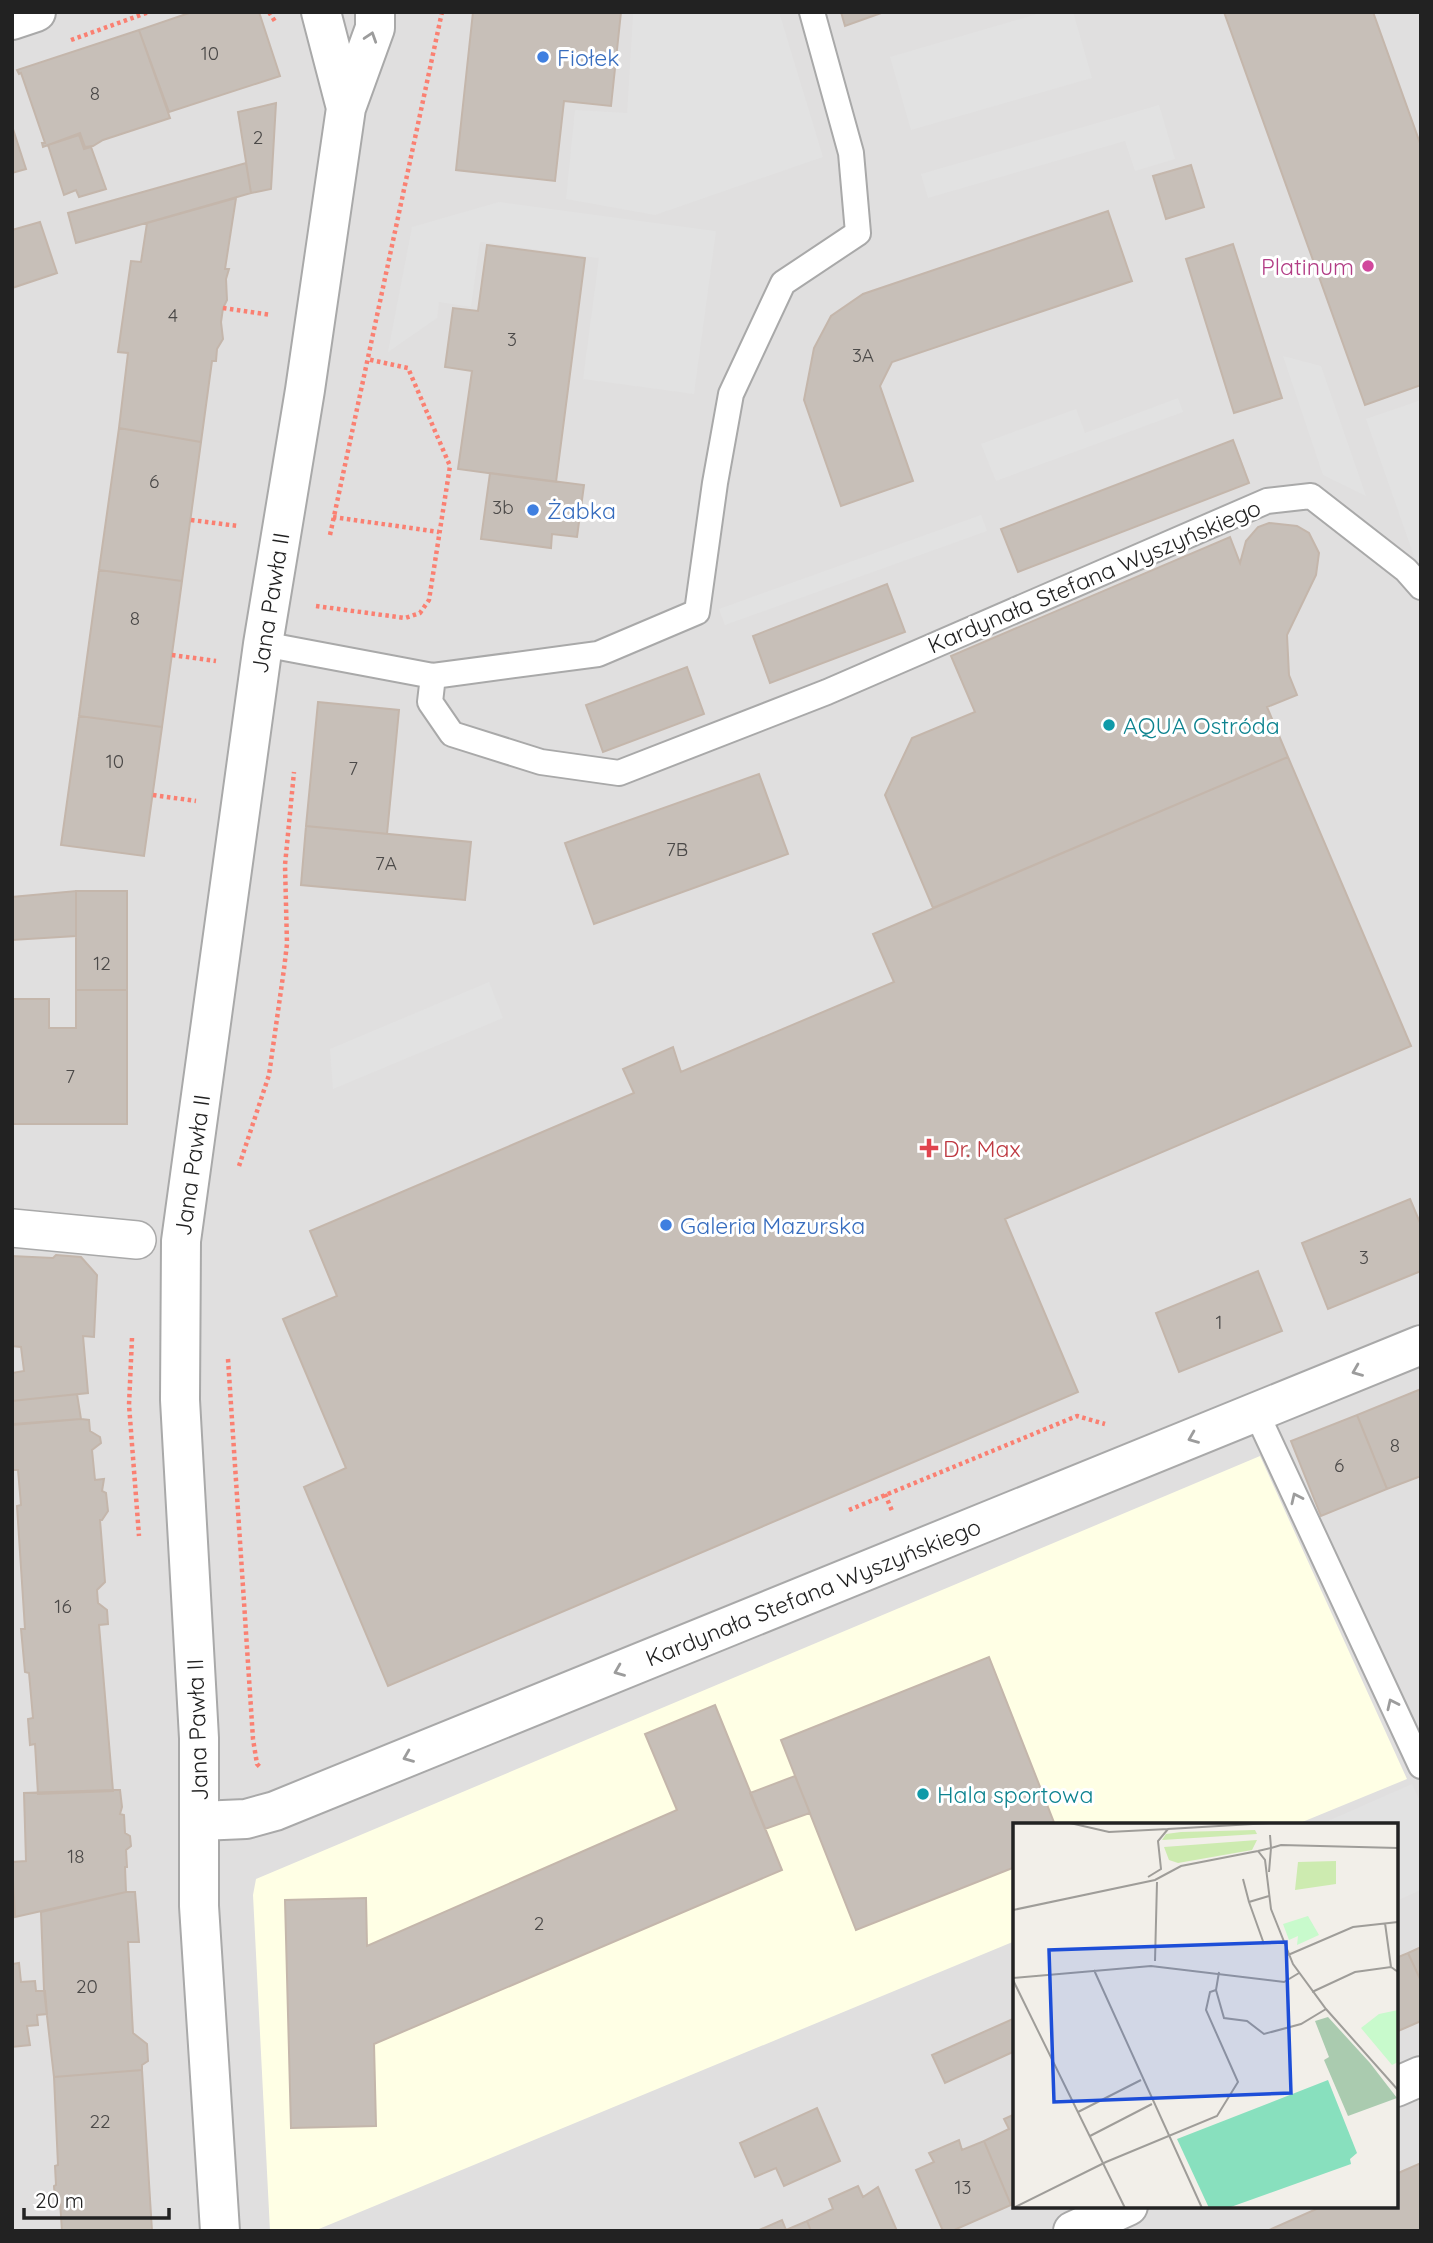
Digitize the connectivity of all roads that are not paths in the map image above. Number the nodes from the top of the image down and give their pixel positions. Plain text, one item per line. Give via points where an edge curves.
1 (36, 12) edge
2 (321, 12) edge
3 (375, 12) edge
4 (812, 12) edge
5 (12, 20) edge
6 (346, 108) junction
7 (1421, 587) edge
8 (263, 645) junction
9 (433, 676) junction
10 (12, 1228) edge
11 (137, 1240) dead end
12 (1421, 1346) edge
13 (1256, 1412) junction
14 (1421, 1766) edge
15 (200, 1821) junction
16 (1421, 2076) edge
17 (1398, 2086) edge
18 (1124, 2208) edge
19 (220, 2231) edge
20 (1073, 2231) edge

1 - 5 street
2 - 6 street, Jana Pawła II
6 -> 3 street, Jana Pawła II via 375,28
4 - 9 lane via 850,153 858,233 783,283 731,394 697,612 598,654
6 - 8 street, Jana Pawła II
7 - 9 lane, Kardynała Stefana Wyszyńskiego via 1406,570 1311,496 1266,501 827,692 619,773 541,762 452,734 430,702
8 - 9 lane
8 - 15 street, Jana Pawła II via 181,1241 180,1400
10 - 11 street
12 -> 13 street, Kardynała Stefana Wyszyńskiego
14 -> 13 lane
13 -> 15 street, Kardynała Stefana Wyszyńskiego via 275,1811 246,1819
15 - 19 street, Jana Pawła II via 199,1906
16 - 17 street
18 - 20 street

